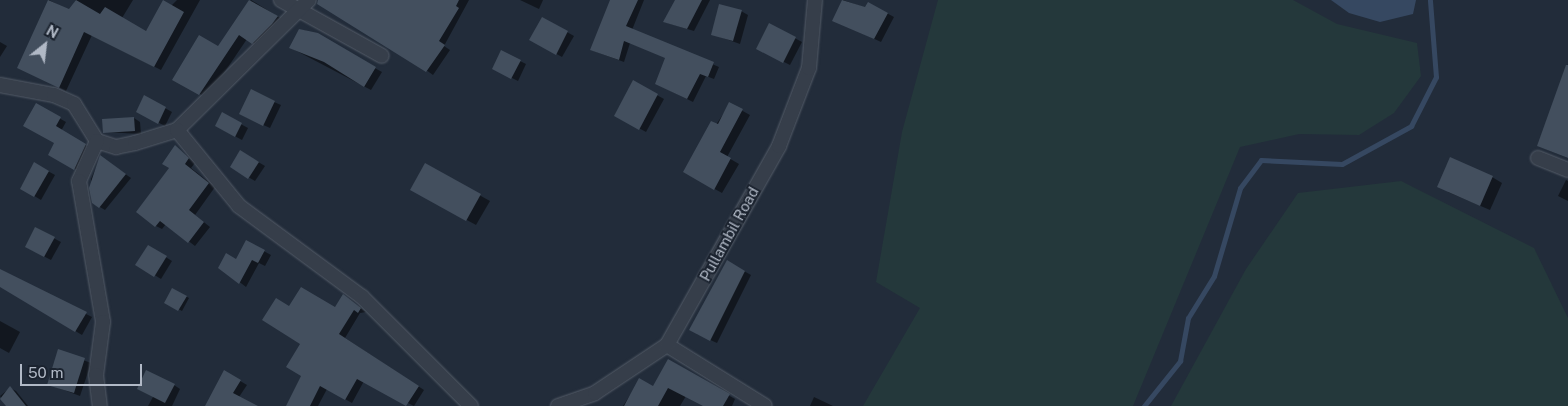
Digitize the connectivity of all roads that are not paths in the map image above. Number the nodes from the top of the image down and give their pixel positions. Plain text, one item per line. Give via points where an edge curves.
1 (281, 0) edge
2 (309, 0) edge
3 (815, 0) edge
4 (300, 14) junction
5 (382, 56) dead end
6 (0, 85) edge
7 (177, 130) junction
8 (98, 141) junction
9 (1538, 158) dead end
10 (1568, 170) edge
11 (667, 345) junction
12 (100, 406) edge
13 (471, 406) edge
14 (558, 406) edge
15 (765, 406) edge

1 - 4 street
2 - 4 street
3 - 11 street, Pullambil Road via 808,68 779,146
4 - 5 street
4 - 7 street
6 - 8 street via 54,95 74,104
7 - 8 street via 116,147
7 - 13 street via 239,206 362,297
8 - 12 street via 79,182 103,322 96,376
9 - 10 street
11 - 14 street, Pullambil Road via 595,393
11 - 15 street

